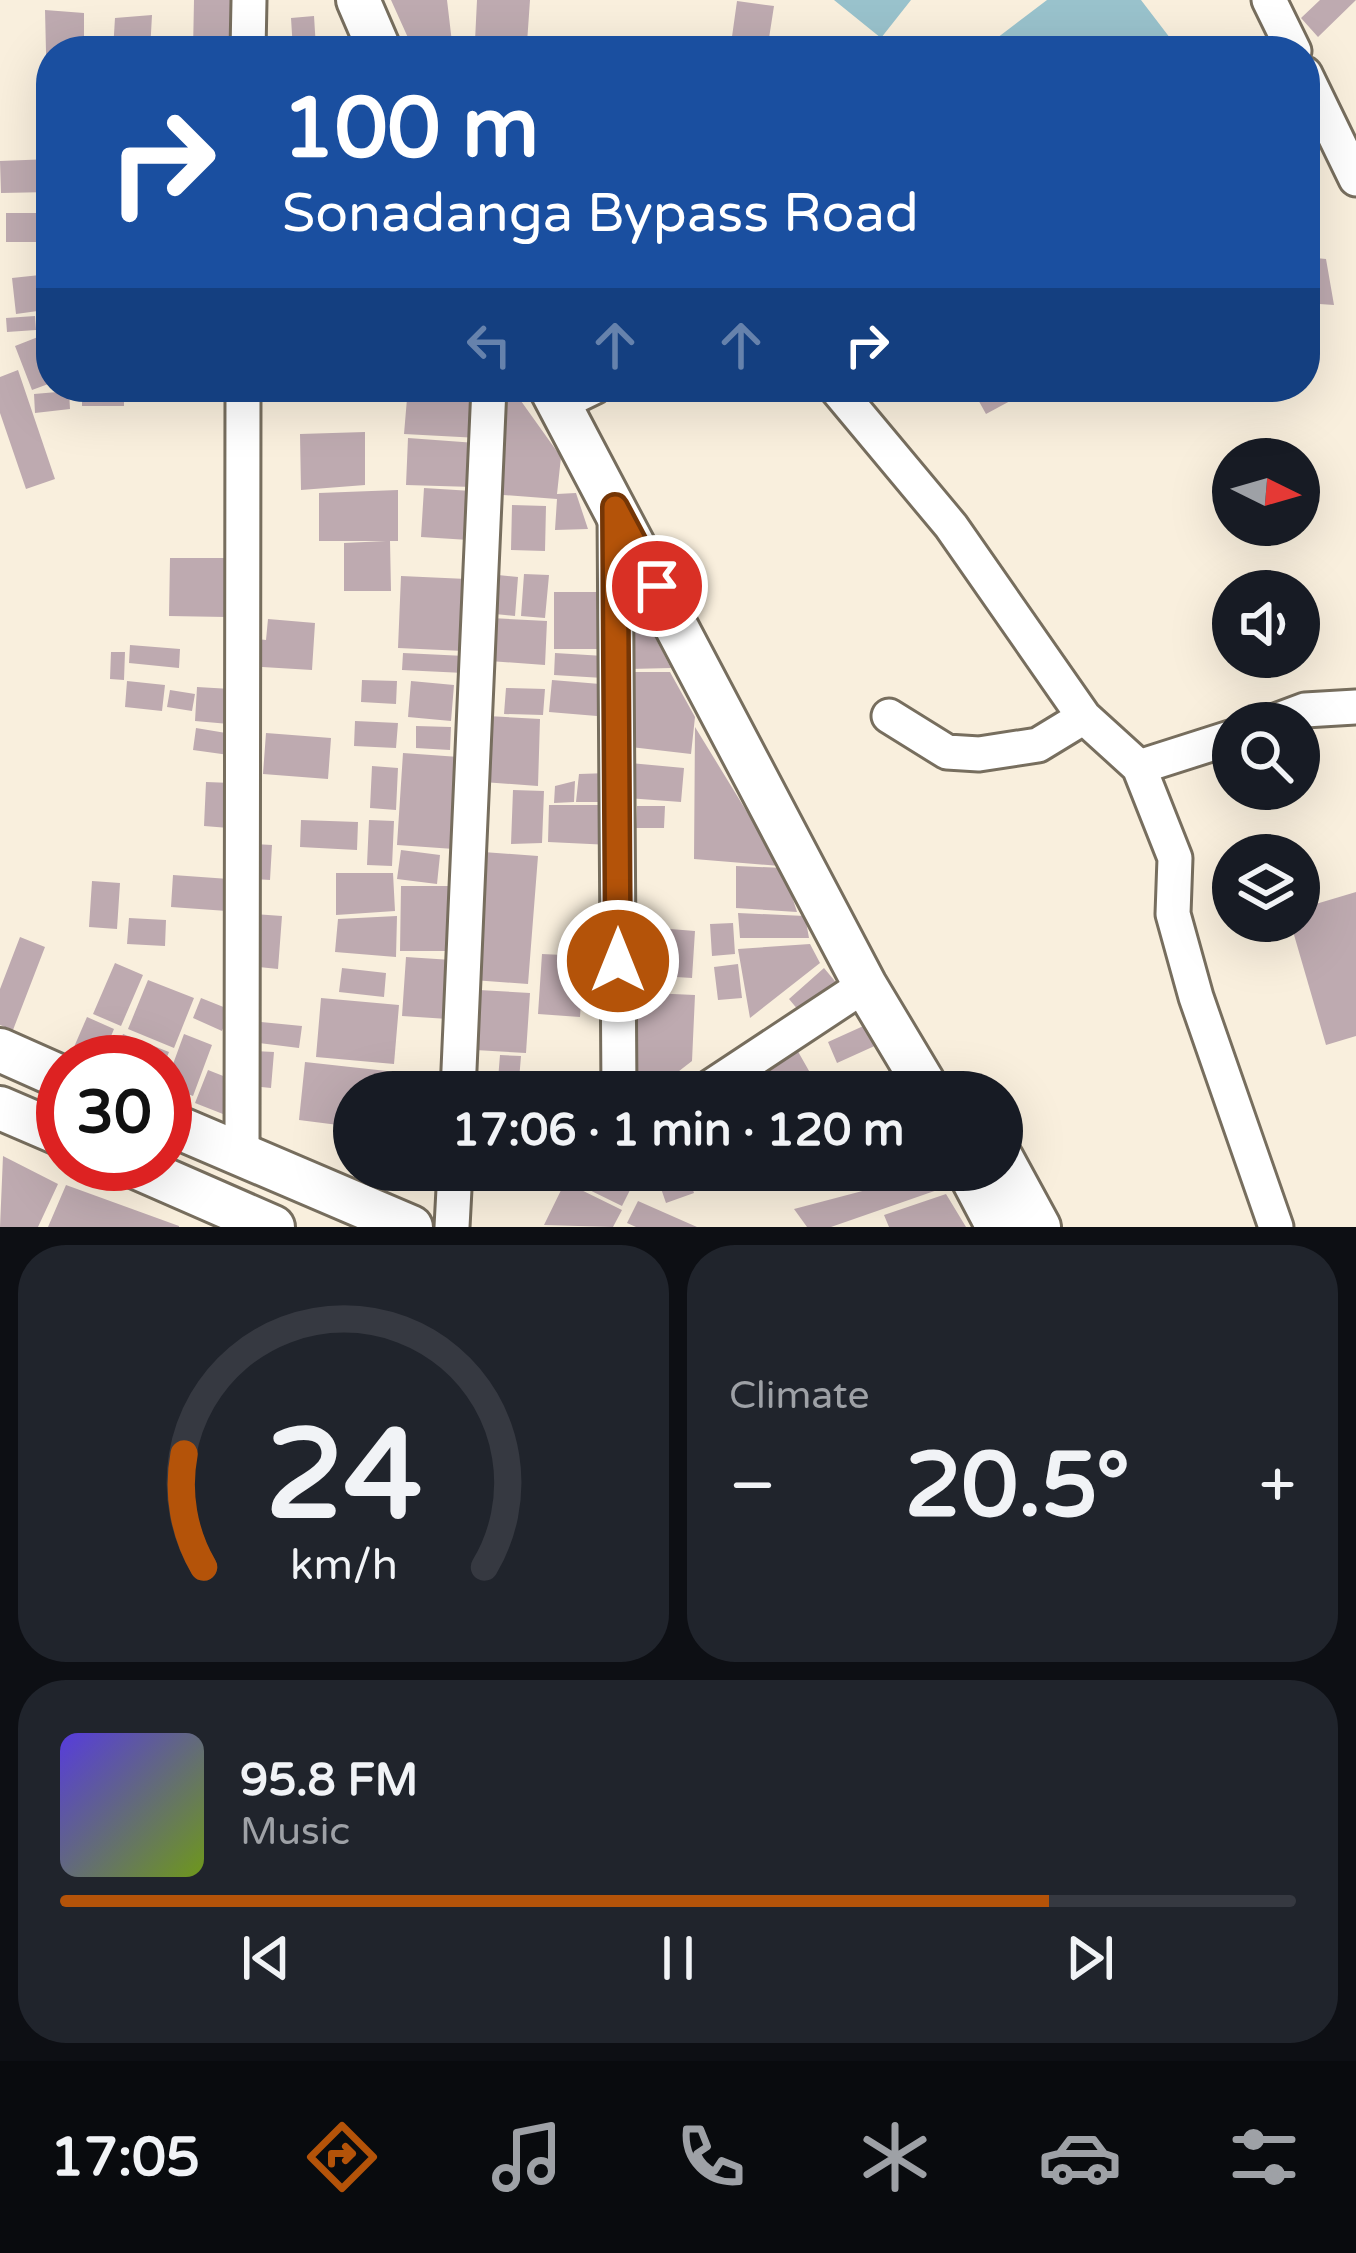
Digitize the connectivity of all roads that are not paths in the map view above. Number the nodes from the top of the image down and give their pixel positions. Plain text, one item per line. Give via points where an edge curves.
1 (249, 0) edge
2 (358, 0) edge
3 (1269, 0) edge
4 (248, 36) edge
5 (374, 36) edge
6 (1287, 36) edge
7 (1320, 105) edge
8 (1356, 179) edge
9 (243, 402) edge
10 (488, 402) edge
11 (572, 402) edge
12 (848, 402) edge
13 (615, 507) junction
14 (1356, 707) edge
15 (1320, 709) edge
16 (889, 716) dead end
17 (1084, 717) junction
18 (1212, 744) edge
19 (1139, 767) junction
20 (865, 985) junction
21 (0, 1050) edge
22 (36, 1066) edge
23 (459, 1071) edge
24 (619, 1071) edge
25 (735, 1071) edge
26 (919, 1071) edge
27 (0, 1108) edge
28 (36, 1124) edge
29 (192, 1134) edge
30 (242, 1156) junction
31 (191, 1191) edge
32 (454, 1191) edge
33 (979, 1191) edge
34 (1019, 1191) edge
35 (273, 1227) edge
36 (411, 1227) edge
37 (452, 1227) edge
38 (998, 1227) edge
39 (1039, 1227) edge
40 (1276, 1227) edge

1 - 4 street
2 - 5 main road
3 - 6 street
7 - 8 street
9 - 30 street
10 - 23 street
11 - 13 main road
12 - 17 street via 951,526
13 - 20 main road
13 - 24 street
14 - 15 street
16 - 17 street via 947,752 979,754 1038,745
17 - 19 street
18 - 19 street
19 - 40 street via 1175,858 1173,914 1196,997
20 - 25 street
20 - 26 main road
21 - 22 main road
27 - 28 main road
29 - 30 main road
30 - 36 main road
31 - 35 main road
32 - 37 street
33 - 38 main road
34 - 39 main road

